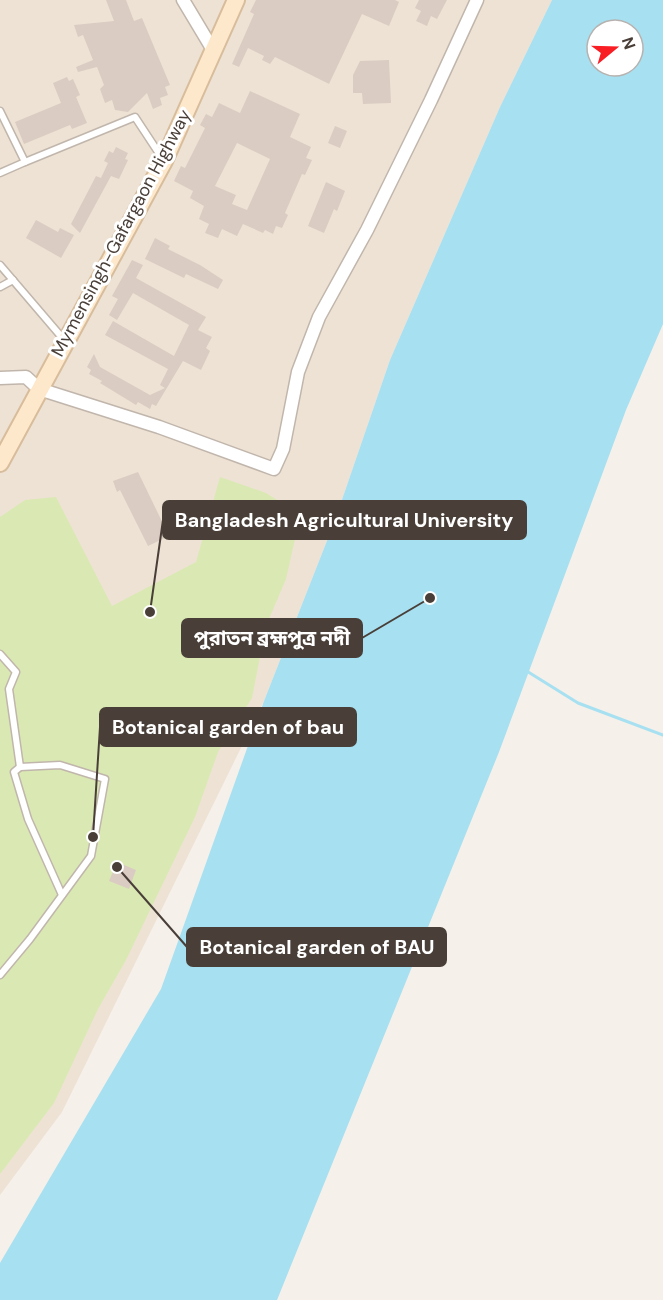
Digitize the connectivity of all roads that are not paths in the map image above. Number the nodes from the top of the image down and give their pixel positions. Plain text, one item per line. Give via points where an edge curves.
1 (183, 0) edge
2 (236, 0) edge
3 (477, 0) edge
4 (213, 50) junction
5 (0, 111) edge
6 (164, 160) junction
7 (25, 162) junction
8 (0, 173) edge
9 (0, 265) edge
10 (13, 280) junction
11 (0, 286) edge
12 (66, 341) junction
13 (0, 378) edge
14 (39, 389) junction
15 (0, 463) edge
16 (0, 654) edge
17 (20, 767) junction
18 (62, 895) junction
19 (0, 975) edge

1 - 4 street
2 - 4 main road, Mymensingh-Gafargaon Highway
3 - 14 street via 377,210 319,317 298,372 283,449 274,469
4 - 6 main road, Mymensingh-Gafargaon Highway
5 - 7 lane
6 - 7 lane via 135,117
6 - 12 main road, Mymensingh-Gafargaon Highway
7 - 8 lane
9 - 10 lane
10 - 11 lane
10 - 12 lane
12 - 14 main road, Mymensingh-Gafargaon Highway
13 - 14 street via 26,377
14 - 15 main road, Mymensingh-Gafargaon Highway
16 - 17 lane via 16,672 9,689
17 - 18 lane via 14,772 28,819
17 - 18 lane via 60,765 105,779 91,856
18 - 19 lane

